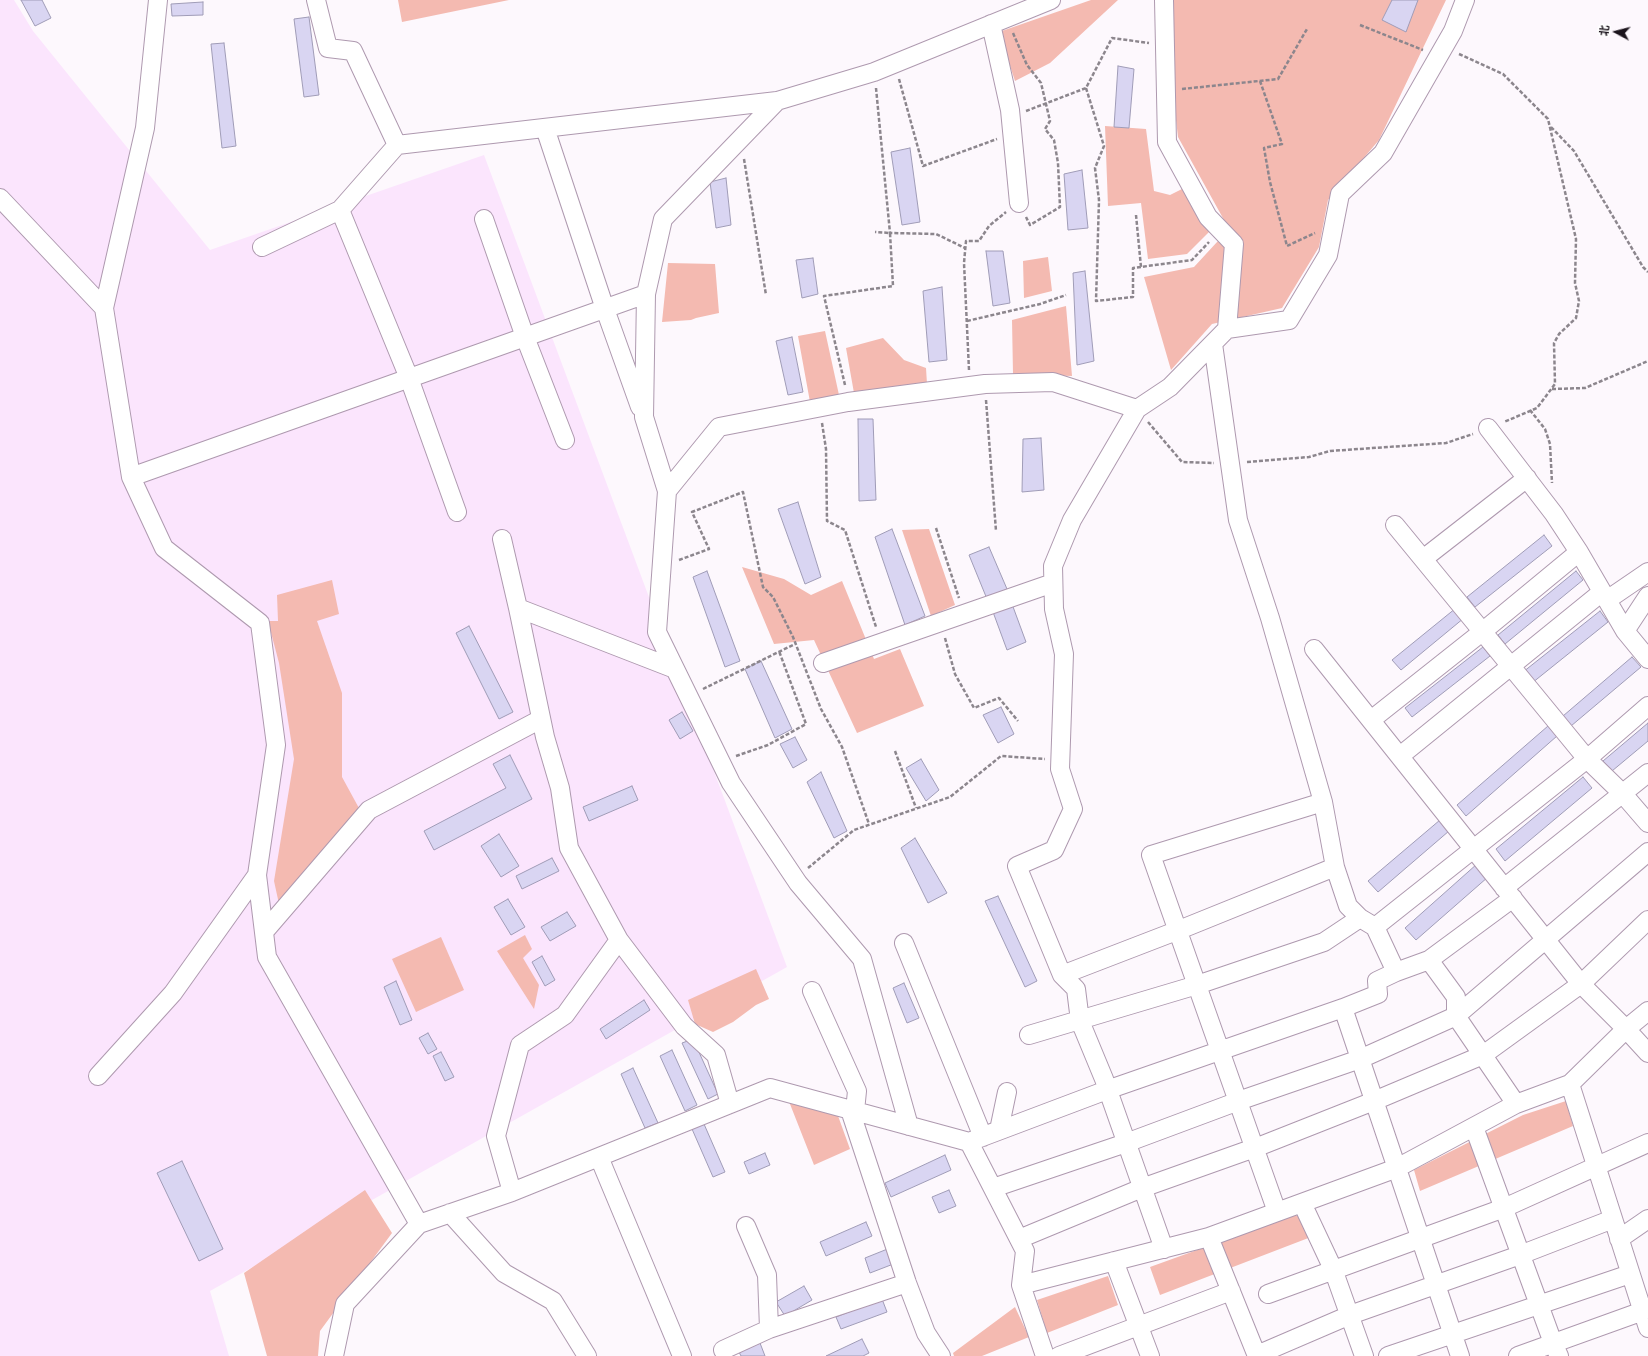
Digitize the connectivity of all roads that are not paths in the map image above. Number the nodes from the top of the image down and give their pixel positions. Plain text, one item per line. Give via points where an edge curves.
1 (158, 0) edge
2 (316, 0) edge
3 (1051, 0) edge
4 (1164, 0) edge
5 (1466, 0) edge
6 (1026, 5) edge
7 (991, 24) junction
8 (777, 101) junction
9 (545, 128) junction
10 (397, 145) junction
11 (0, 198) edge
12 (1018, 203) dead end
13 (340, 210) junction
14 (484, 219) dead end
15 (262, 247) dead end
16 (646, 294) junction
17 (104, 308) junction
18 (605, 308) junction
19 (1227, 329) junction
20 (525, 337) junction
21 (1213, 344) junction
22 (409, 378) junction
23 (1138, 409) junction
24 (644, 418) junction
25 (1488, 428) road end
26 (565, 440) dead end
27 (131, 477) junction
28 (1527, 478) junction
29 (667, 491) junction
30 (457, 512) dead end
31 (1395, 525) dead end
32 (502, 539) dead end
33 (1579, 552) junction
34 (1422, 559) junction
35 (1648, 572) edge
36 (1053, 583) junction
37 (1605, 596) junction
38 (1648, 596) edge
39 (518, 608) junction
40 (1625, 631) junction
41 (1482, 632) junction
42 (1314, 649) dead end
43 (1648, 659) edge
44 (823, 663) dead end
45 (1510, 666) junction
46 (675, 669) junction
47 (1648, 706) edge
48 (541, 719) junction
49 (1371, 720) junction
50 (1400, 756) junction
51 (1587, 759) junction
52 (1648, 773) edge
53 (1623, 794) junction
54 (1324, 802) junction
55 (1648, 823) edge
56 (1473, 849) junction
57 (1648, 852) edge
58 (1335, 867) junction
59 (257, 875) junction
60 (1508, 893) junction
61 (1360, 918) junction
62 (1648, 920) edge
63 (1375, 927) junction
64 (1178, 930) junction
65 (264, 932) junction
66 (1545, 939) junction
67 (619, 940) junction
68 (904, 944) dead end
69 (1429, 960) junction
70 (1396, 972) junction
71 (1062, 975) junction
72 (1581, 984) junction
73 (1198, 985) junction
74 (812, 991) dead end
75 (1343, 1008) junction
76 (1648, 1011) edge
77 (1456, 1016) junction
78 (1080, 1021) junction
79 (1626, 1029) junction
80 (1029, 1035) dead end
81 (1220, 1051) junction
82 (1648, 1053) edge
83 (1483, 1055) junction
84 (1360, 1059) junction
85 (98, 1076) dead end
86 (1570, 1084) junction
87 (1108, 1090) junction
88 (1007, 1092) dead end
89 (1374, 1101) junction
90 (1238, 1102) junction
91 (730, 1104) junction
92 (1516, 1104) junction
93 (852, 1110) junction
94 (909, 1126) junction
95 (1474, 1127) junction
96 (976, 1139) junction
97 (1648, 1142) edge
98 (1126, 1143) junction
99 (1255, 1147) junction
100 (599, 1157) junction
101 (1596, 1167) junction
102 (1397, 1168) junction
103 (993, 1188) junction
104 (1142, 1188) junction
105 (512, 1192) junction
106 (1302, 1203) junction
107 (1504, 1208) junction
108 (1278, 1212) junction
109 (450, 1213) junction
110 (1613, 1219) junction
111 (1648, 1219) edge
112 (419, 1224) junction
113 (746, 1226) dead end
114 (1209, 1237) junction
115 (1420, 1238) junction
116 (1019, 1239) junction
117 (1619, 1239) junction
118 (1164, 1249) junction
119 (1520, 1255) junction
120 (1114, 1261) junction
121 (1333, 1269) junction
122 (1630, 1274) junction
123 (907, 1283) junction
124 (1436, 1284) junction
125 (1021, 1285) junction
126 (1231, 1291) junction
127 (1268, 1294) dead end
128 (1539, 1305) junction
129 (1645, 1309) edge
130 (1350, 1315) junction
131 (1139, 1326) junction
132 (1648, 1328) edge
133 (769, 1329) junction
134 (1452, 1334) junction
135 (1556, 1350) edge
136 (720, 1354) edge
137 (1257, 1355) edge
138 (334, 1356) edge
139 (587, 1356) edge
140 (682, 1356) edge
141 (940, 1356) edge
142 (1045, 1356) edge
143 (1059, 1356) edge
144 (1150, 1356) edge
145 (1364, 1356) edge
146 (1388, 1356) edge
147 (1460, 1356) edge
148 (1518, 1356) edge

1 - 17 street via 145,128
2 - 10 street via 328,48 353,51
3 - 6 street
4 - 19 street via 1167,142 1208,217 1234,244
5 - 19 street via 1453,31 1383,153 1340,194 1328,256 1289,320
6 - 7 street
7 - 8 street via 874,72
7 - 12 street via 1012,125
8 - 9 street
8 - 16 street via 663,219
9 - 10 street
9 - 18 street
10 - 13 street
11 - 17 street
13 - 15 street
13 - 22 street
14 - 20 street
16 - 18 street
16 - 24 street
17 - 27 street
18 - 20 street
18 - 24 street
19 - 21 street
20 - 22 street
20 - 26 street
21 - 23 street via 1170,386
21 - 54 street via 1238,520 1270,618
22 - 27 street
22 - 30 street
23 - 29 street via 1053,382 985,384 848,402 719,427
23 - 36 street via 1072,520 1053,566
24 - 29 street
25 - 28 street
27 - 59 street via 164,548 260,623 276,745
28 - 33 street
28 - 34 street
29 - 46 street via 657,632
31 - 34 street
32 - 39 street
33 - 37 street
33 - 41 street
34 - 41 street
35 - 37 street
36 - 44 street
36 - 71 street via 1054,609 1064,654 1060,769 1073,808 1054,850 1017,866
37 - 40 street
37 - 45 street
38 - 40 street
39 - 46 street
39 - 48 street
40 - 43 street
41 - 45 street
41 - 49 street
42 - 49 street
45 - 50 street
45 - 51 street
46 - 94 street via 731,783 795,879 862,959
47 - 51 street
48 - 65 street via 369,810
48 - 67 street via 560,788 569,848
49 - 50 street
50 - 56 street
51 - 53 street
51 - 56 street
52 - 53 street
53 - 55 street
53 - 60 street
54 - 58 street
54 - 64 street via 1151,855
56 - 60 street
56 - 63 street
57 - 66 street
58 - 61 street via 1348,906
58 - 64 street
59 - 65 street
59 - 85 street via 173,993
60 - 66 street
60 - 69 street
61 - 63 street
61 - 73 street via 1324,942
62 - 72 street
63 - 70 street
64 - 71 street
64 - 73 street
65 - 112 street via 267,957
66 - 72 street
66 - 77 street
67 - 91 street via 684,1026 716,1055
67 - 105 street via 565,1015 520,1045 496,1136
68 - 96 street
69 - 70 street
69 - 77 street via 1456,997
70 - 75 street via 1377,981 1378,994
71 - 78 street via 1076,989
72 - 79 street
72 - 83 street
73 - 78 street
73 - 81 street
74 - 93 street via 857,1091
75 - 81 street
75 - 84 street
76 - 79 street
77 - 83 street
77 - 84 street
78 - 80 street
78 - 87 street
79 - 82 street
79 - 86 street
81 - 87 street
81 - 90 street
83 - 89 street
83 - 92 street
84 - 89 street
84 - 90 street
86 - 92 street
86 - 101 street
87 - 96 street
87 - 98 street
88 - 96 street via 999,1130
89 - 99 street
89 - 102 street
90 - 98 street
90 - 99 street
91 - 93 street via 770,1088
91 - 100 street
92 - 95 street
93 - 94 street
93 - 123 street
94 - 96 street
95 - 102 street
95 - 107 street
96 - 103 street
97 - 101 street
98 - 103 street
98 - 104 street
99 - 104 street
99 - 108 street
100 - 105 street
100 - 140 street
101 - 107 street
101 - 110 street
102 - 106 street
102 - 115 street
103 - 116 street
104 - 116 street
104 - 118 street
105 - 109 street
106 - 108 street
106 - 121 street
107 - 115 street
107 - 119 street
108 - 114 street
109 - 112 street
109 - 139 street via 504,1273 553,1301
110 - 117 street
110 - 119 street
111 - 117 street
112 - 138 street via 345,1304
113 - 133 street via 767,1275
114 - 118 street
114 - 126 street
115 - 121 street
115 - 124 street
116 - 125 street via 1025,1251
117 - 122 street
118 - 120 street
119 - 124 street
119 - 128 street
120 - 125 street
120 - 131 street
121 - 127 street
121 - 130 street
122 - 128 street
122 - 129 street
123 - 133 street
123 - 141 street via 926,1332
124 - 130 street
124 - 134 street
125 - 142 street
126 - 131 street
126 - 137 street
128 - 134 street
128 - 135 street
129 - 132 street
129 - 135 street
130 - 137 street
130 - 145 street
131 - 143 street
131 - 144 street
133 - 136 street
134 - 146 street
134 - 147 street
135 - 148 street

